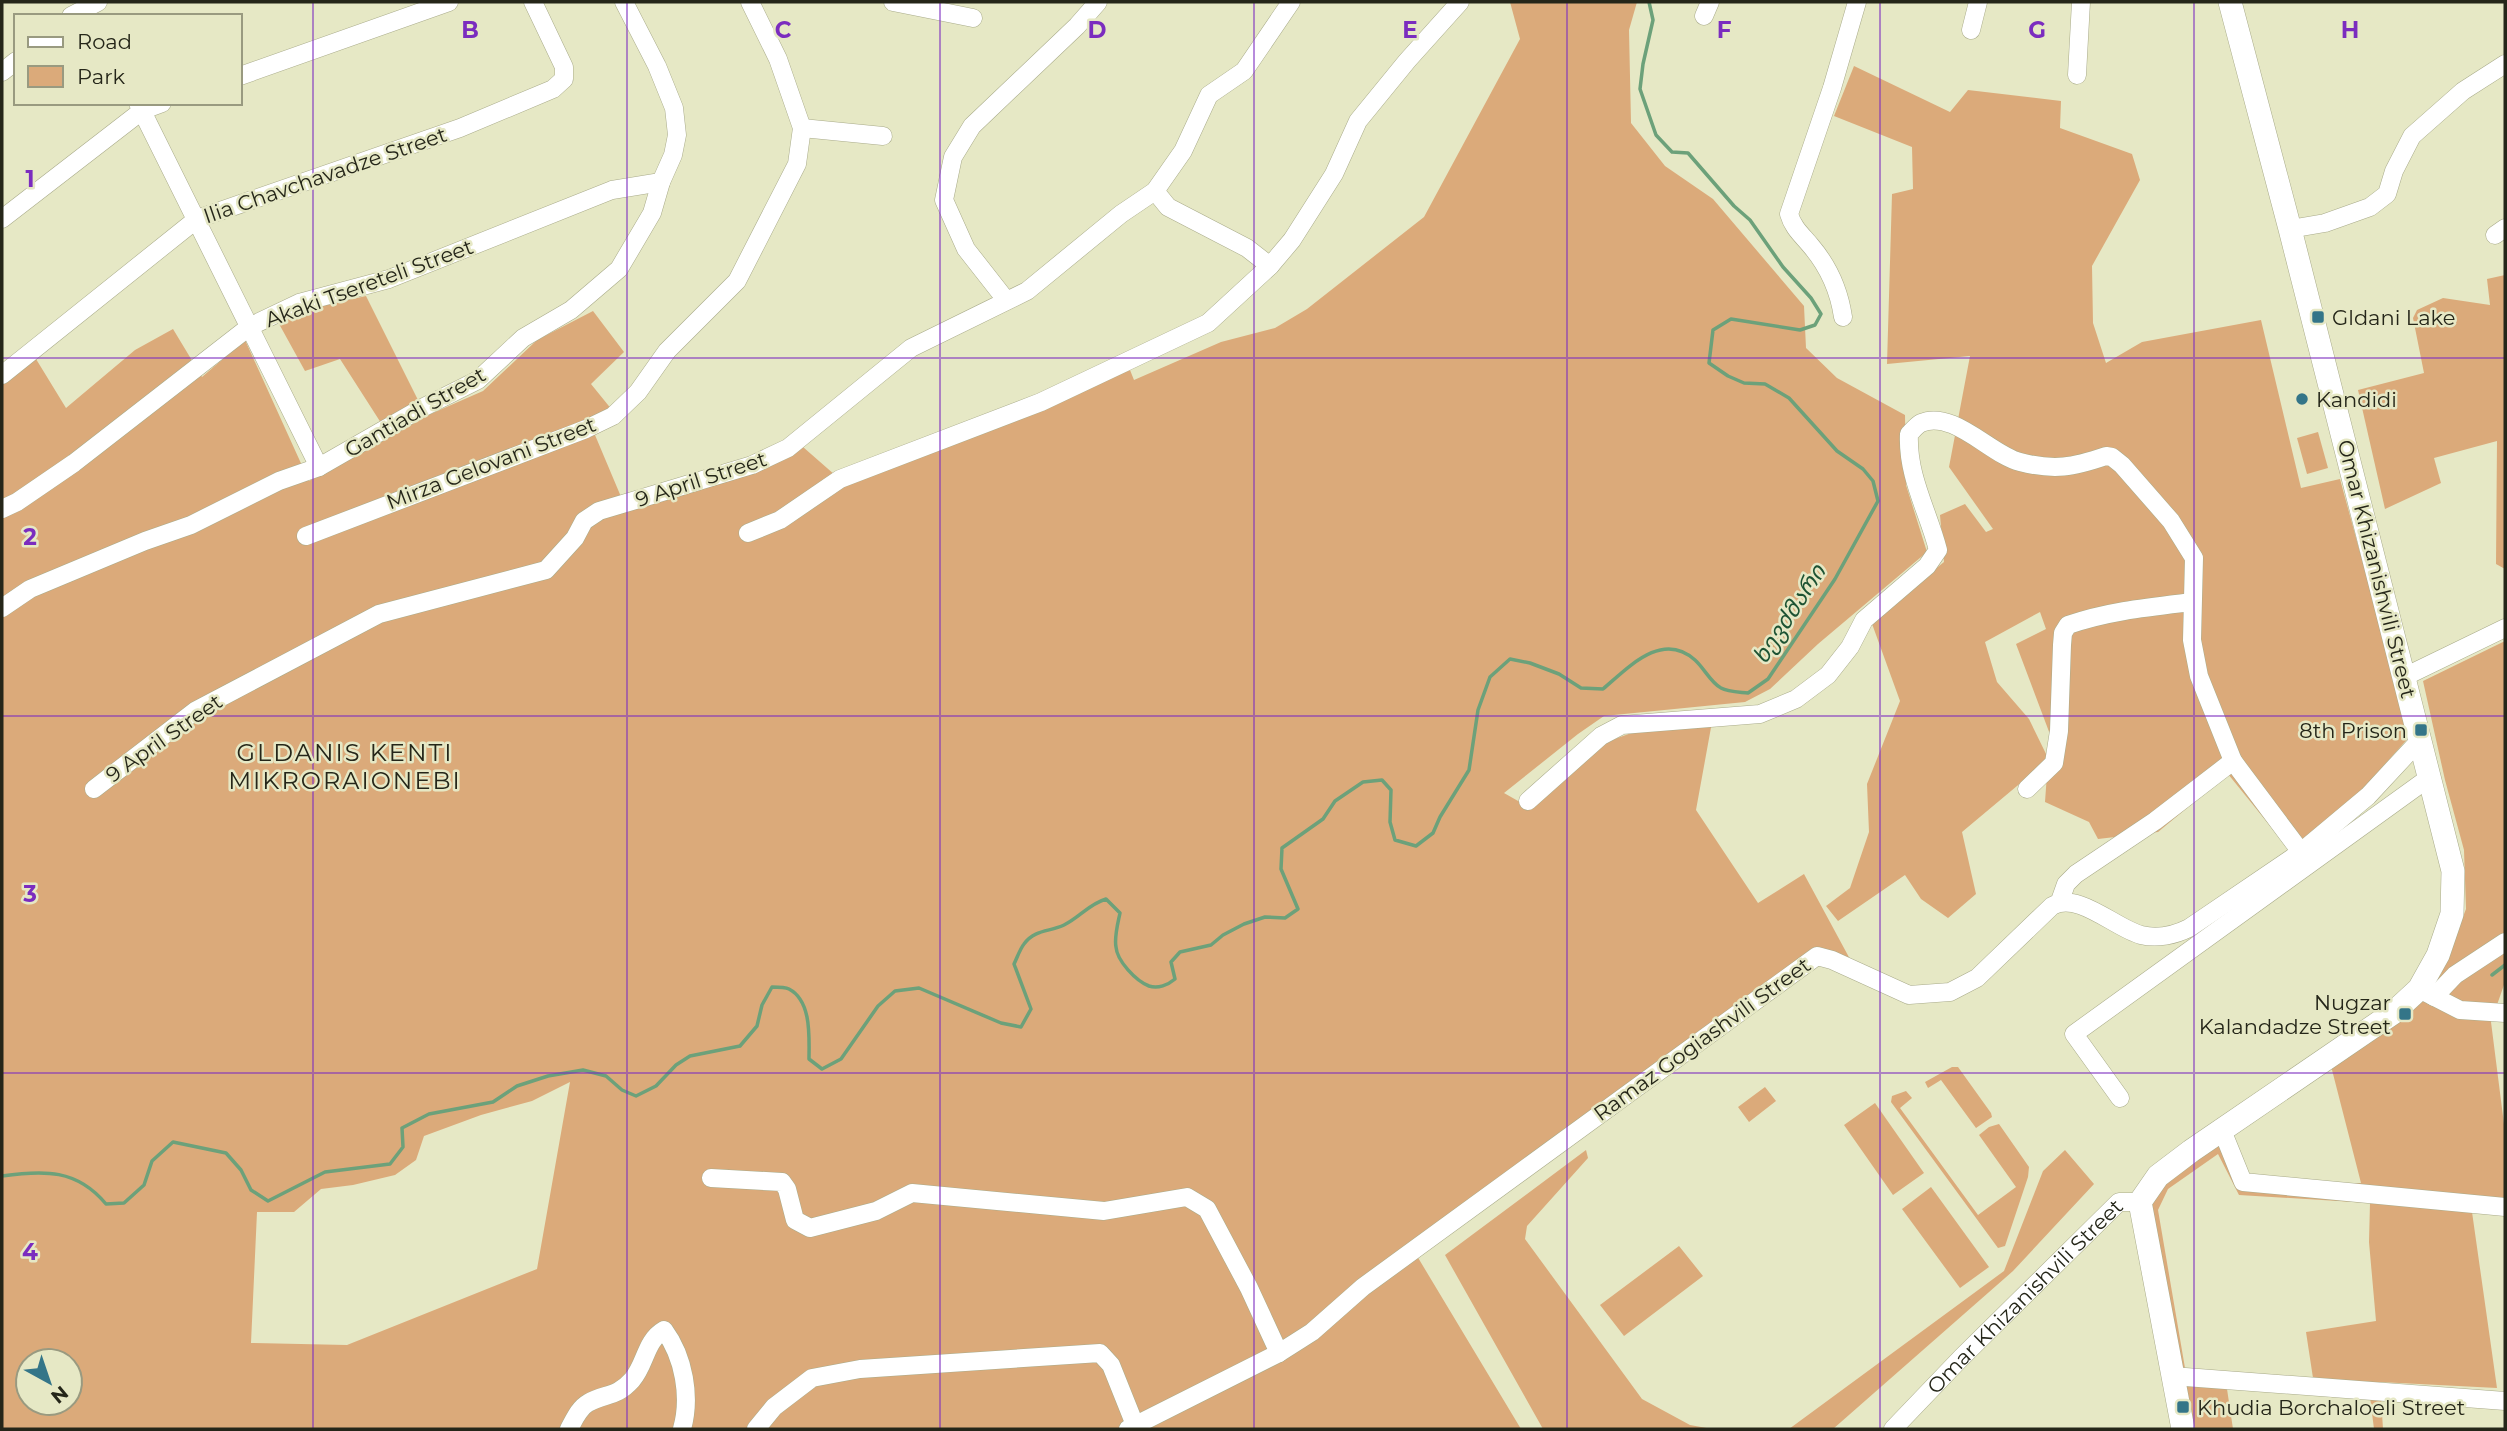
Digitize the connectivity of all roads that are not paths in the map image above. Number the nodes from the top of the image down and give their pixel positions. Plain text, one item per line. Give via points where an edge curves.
1 (449, 2) edge
2 (533, 2) edge
3 (624, 2) edge
4 (750, 2) edge
5 (893, 2) edge
6 (1098, 2) edge
7 (1291, 2) edge
8 (1460, 2) edge
9 (1857, 2) edge
10 (1978, 2) edge
11 (2081, 2) edge
12 (2230, 2) edge
13 (973, 18) dead end
14 (1971, 30) dead end
15 (2505, 64) edge
16 (242, 75) edge
17 (2077, 75) dead end
18 (141, 107) edge
19 (802, 128) junction
20 (883, 136) dead end
21 (661, 182) junction
22 (1155, 191) junction
23 (2, 219) edge
24 (197, 219) junction
25 (2290, 229) junction
26 (1270, 266) junction
27 (1006, 300) junction
28 (1843, 317) dead end
29 (249, 327) junction
30 (2, 375) edge
31 (319, 467) junction
32 (2, 509) edge
33 (748, 533) dead end
34 (306, 536) dead end
35 (2192, 602) junction
36 (2, 608) edge
37 (2505, 628) edge
38 (2404, 677) junction
39 (2420, 740) junction
40 (2233, 761) junction
41 (2430, 777) junction
42 (94, 789) dead end
43 (2027, 789) dead end
44 (1528, 801) dead end
45 (2301, 852) junction
46 (2060, 901) junction
47 (2505, 942) edge
48 (2427, 993) junction
49 (2505, 1013) edge
50 (2120, 1098) dead end
51 (2222, 1129) junction
52 (711, 1178) dead end
53 (2140, 1202) junction
54 (2505, 1207) edge
55 (1279, 1353) junction
56 (2172, 1376) junction
57 (2505, 1401) edge
58 (1132, 1427) edge
59 (569, 1429) edge
60 (682, 1429) edge
61 (756, 1429) edge
62 (1893, 1429) edge
63 (2183, 1429) edge

1 - 16 street
2 - 24 street, Ilia Chavchavadze Street via 564,67 564,79 553,89 460,128
3 - 21 street, Gantiadi Street via 674,108 677,135
4 - 19 street, Mirza Gelovani Street via 778,59
5 - 13 street
6 - 27 street via 972,126 953,158 944,200 966,248
7 - 22 street, 9 April Street via 1244,71 1209,95 1183,151
8 - 26 street via 1358,121 1334,174
9 - 28 street via 1789,214 1794,228 1832,277
10 - 14 street
11 - 17 street
12 - 25 main road, Omar Khizanishvili Street
15 - 25 street via 2463,91 2412,136 2388,194 2370,207
18 - 23 street
18 - 24 street
19 - 20 street
19 - 34 street, Mirza Gelovani Street via 797,164 737,281 667,351 638,393 613,416
21 - 29 street, Akaki Tsereteli Street via 612,190 389,279 299,303
21 - 31 street, Gantiadi Street via 652,213 619,269 580,302 523,338 478,380
22 - 26 street via 1168,207 1247,248
22 - 27 street, 9 April Street via 1027,290
24 - 29 street
24 - 30 street, Ilia Chavchavadze Street
25 - 38 main road, Omar Khizanishvili Street
26 - 33 street via 1208,323 1041,402 840,479 780,520
27 - 42 street, 9 April Street via 911,348 788,448 752,465 599,511 584,521 546,570 379,614 195,711
29 - 31 street
29 - 32 street, Akaki Tsereteli Street via 74,464
31 - 36 street, Gantiadi Street via 279,481 191,525 30,589
35 - 40 street via 2192,640 2199,676
35 - 43 street via 2135,609 2068,625 2063,633 2054,763
35 - 44 street via 2194,558 2171,522 2112,457 2056,469 2017,462 1938,420 1919,423 1909,434 1908,455 1938,550 1927,566 1864,621 1828,675 1796,699 1760,714 1622,725 1601,736
37 - 38 street
38 - 39 main road, Omar Khizanishvili Street
39 - 41 main road, Omar Khizanishvili Street
39 - 45 street via 2368,796
40 - 45 street
40 - 46 street via 2076,874 2066,884
41 - 48 main road, Omar Khizanishvili Street via 2453,871 2452,914
41 - 50 street via 2074,1034
45 - 46 street via 2174,935 2142,935 2074,902
46 - 55 street, Ramaz Gogiashvili Street via 1977,978 1950,992 1909,995 1817,956
47 - 48 street
48 - 49 street via 2460,1010
48 - 51 main road, Omar Khizanishvili Street
51 - 53 main road, Omar Khizanishvili Street via 2158,1176
51 - 54 street via 2243,1182
52 - 55 street via 782,1182 795,1220 810,1228 876,1211 912,1194 1104,1210 1187,1198 1207,1209
53 - 56 main road
53 - 62 street, Omar Khizanishvili Street via 2119,1202
55 - 58 street, Ramaz Gogiashvili Street
56 - 57 street
56 - 63 main road
58 - 61 street via 1111,1365 1100,1353 860,1369 812,1378 774,1407
59 - 60 street via 589,1402 618,1392 633,1379 649,1344 664,1330 682,1367 686,1397

